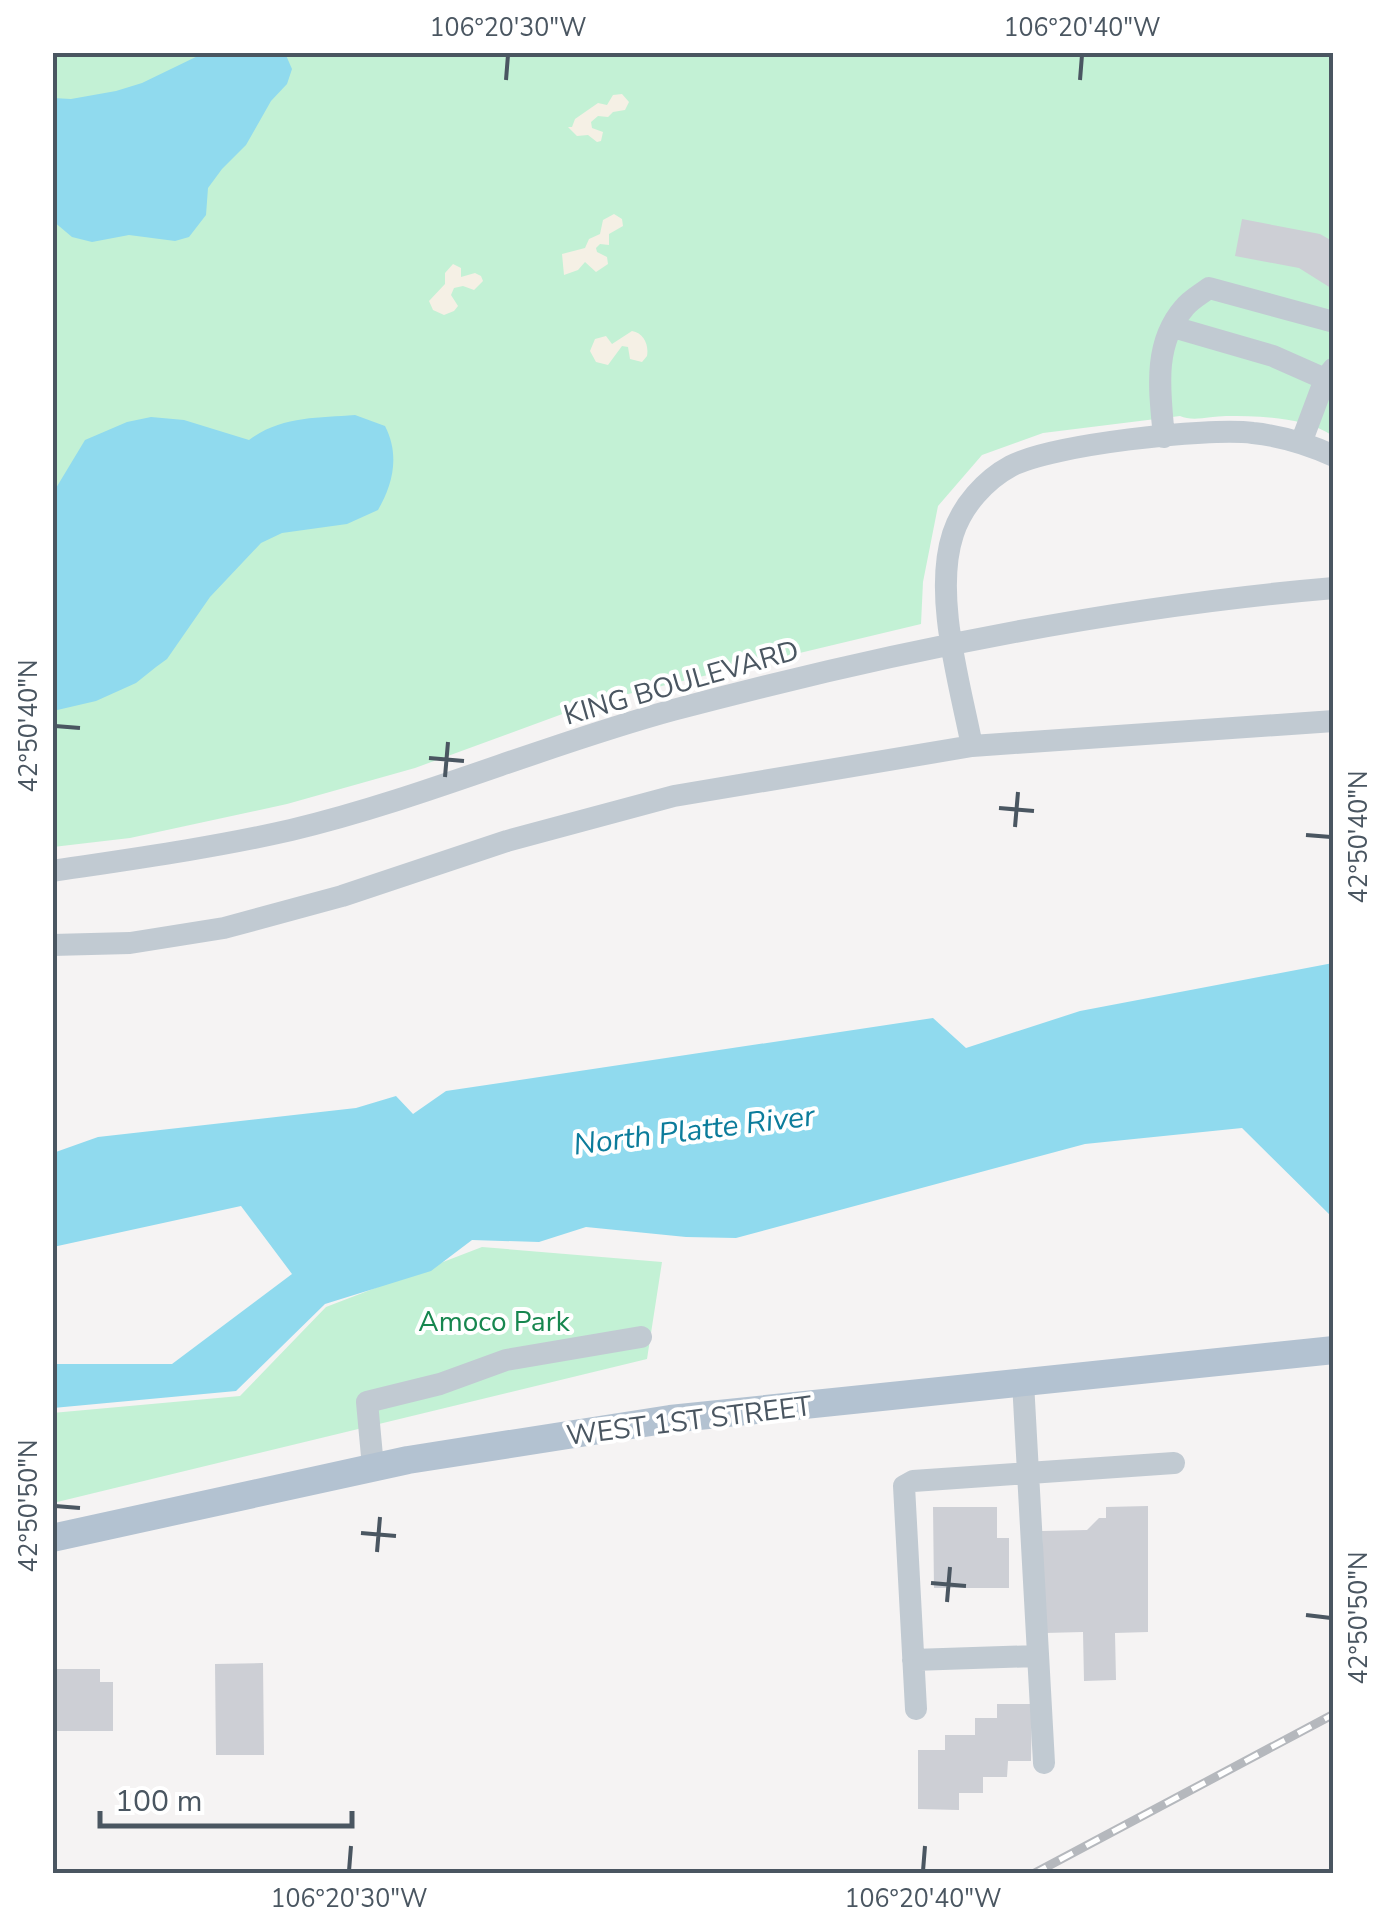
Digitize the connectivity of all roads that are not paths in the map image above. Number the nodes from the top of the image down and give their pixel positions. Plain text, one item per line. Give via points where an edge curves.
1 (1334, 322) edge
2 (1173, 327) junction
3 (1331, 377) edge
4 (1164, 437) junction
5 (1300, 443) junction
6 (1334, 456) edge
7 (1334, 588) edge
8 (952, 641) junction
9 (1334, 721) edge
10 (972, 746) junction
11 (52, 871) edge
12 (62, 945) edge
13 (52, 968) edge
14 (641, 1337) dead end
15 (1334, 1350) edge
16 (1023, 1382) junction
17 (1174, 1463) dead end
18 (372, 1468) junction
19 (1028, 1472) junction
20 (52, 1538) edge
21 (1038, 1656) junction
22 (913, 1660) junction
23 (916, 1710) dead end
24 (1044, 1763) dead end

1 - 2 street via 1208,288 1183,308
2 - 3 street
2 - 4 street via 1162,349 1159,384
3 - 5 street
4 - 5 street via 1231,431
4 - 8 street via 1032,457 983,487 954,529 947,552
5 - 6 street
7 - 8 street, KING BOULEVARD via 1226,597
8 - 10 street
8 - 11 street, KING BOULEVARD via 670,711 293,829
9 - 10 street
10 - 12 street via 674,796 224,928 130,943
12 - 13 street
14 - 18 street via 506,1360 367,1402
15 - 16 main road, WEST 1ST STREET
16 - 18 main road, WEST 1ST STREET via 670,1419
16 - 19 street
17 - 19 street
18 - 20 main road, WEST 1ST STREET
19 - 21 street
19 - 22 street via 904,1486
21 - 22 street
21 - 24 street
22 - 23 street

